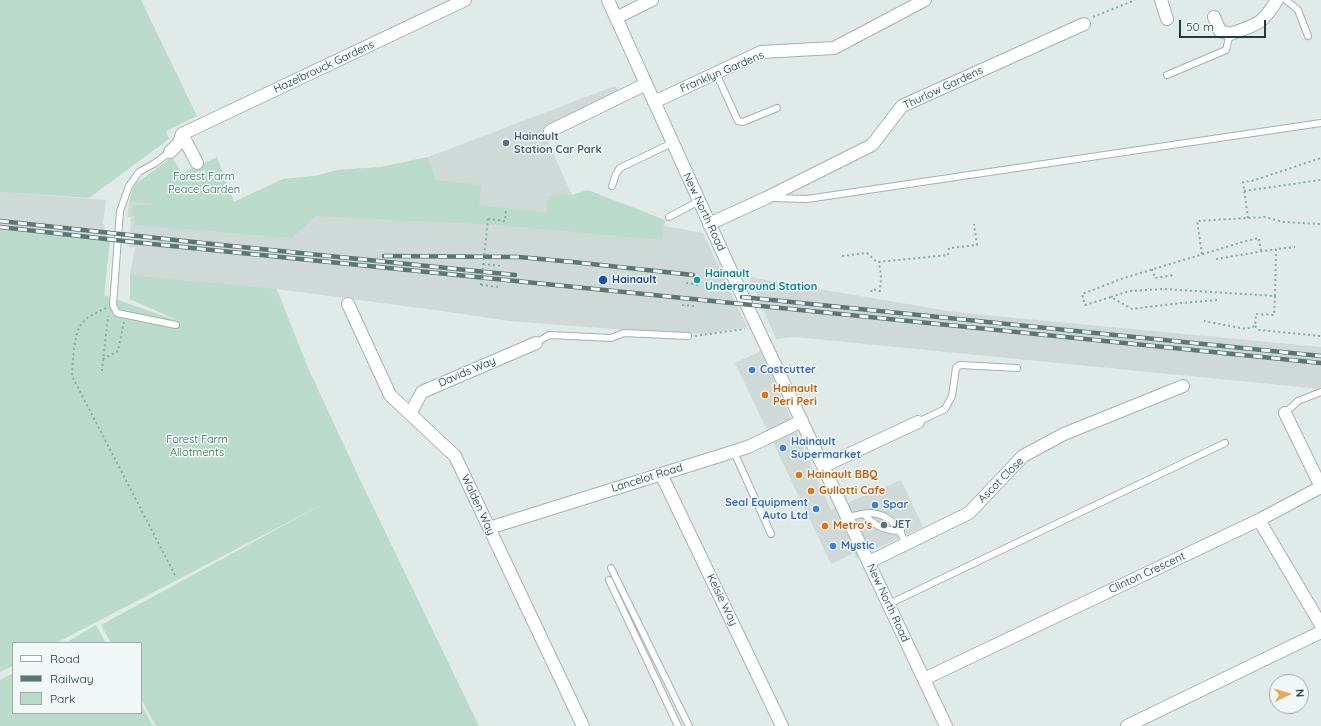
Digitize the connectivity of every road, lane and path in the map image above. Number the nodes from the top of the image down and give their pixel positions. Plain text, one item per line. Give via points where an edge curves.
1 (465, 0) edge
2 (608, 0) edge
3 (652, 0) edge
4 (925, 0) edge
5 (1135, 0) edge
6 (1161, 0) edge
7 (1277, 0) edge
8 (1286, 0) edge
9 (1214, 17) dead end
10 (616, 18) junction
11 (1167, 19) dead end
12 (1084, 24) joint
13 (1230, 34) junction
14 (1308, 36) dead end
15 (716, 73) junction
16 (1167, 75) dead end
17 (646, 84) junction
18 (654, 102) junction
19 (776, 108) dead end
20 (1321, 124) edge
21 (550, 131) dead end
22 (182, 134) junction
23 (672, 143) junction
24 (170, 152) joint
25 (1321, 158) edge
26 (197, 163) dead end
27 (1321, 180) edge
28 (612, 186) dead end
29 (1244, 191) junction
30 (766, 198) junction
31 (699, 201) junction
32 (506, 208) dead end
33 (669, 217) dead end
34 (1248, 218) junction
35 (709, 224) junction
36 (974, 224) dead end
37 (1321, 224) edge
38 (1295, 247) dead end
39 (1276, 249) junction
40 (1261, 251) junction
41 (1202, 254) junction
42 (842, 256) dead end
43 (1216, 259) dead end
44 (879, 262) junction
45 (483, 264) junction
46 (501, 266) dead end
47 (1152, 269) junction
48 (1174, 275) dead end
49 (686, 283) dead end
50 (698, 285) dead end
51 (498, 287) dead end
52 (871, 292) dead end
53 (1111, 296) junction
54 (1275, 296) junction
55 (1217, 300) dead end
56 (348, 304) dead end
57 (682, 305) dead end
58 (696, 306) dead end
59 (126, 315) junction
60 (1204, 321) dead end
61 (176, 325) dead end
62 (1255, 326) junction
63 (757, 327) junction
64 (688, 336) joint
65 (1321, 336) edge
66 (536, 343) joint
67 (103, 359) junction
68 (1017, 368) dead end
69 (102, 371) dead end
70 (1183, 386) dead end
71 (1321, 392) edge
72 (1285, 413) joint
73 (410, 414) junction
74 (802, 421) junction
75 (918, 422) joint
76 (1225, 443) dead end
77 (734, 452) junction
78 (824, 466) junction
79 (661, 474) junction
80 (1321, 487) edge
81 (864, 514) junction
82 (848, 517) junction
83 (1259, 520) junction
84 (489, 528) junction
85 (901, 531) junction
86 (770, 534) dead end
87 (906, 544) junction
88 (869, 562) junction
89 (611, 568) dead end
90 (175, 575) dead end
91 (608, 580) dead end
92 (889, 604) junction
93 (1321, 625) edge
94 (1321, 632) edge
95 (924, 679) junction
96 (943, 725) edge
97 (583, 726) edge
98 (678, 726) edge
99 (689, 726) edge
100 (782, 726) edge
101 (1127, 726) edge

1 - 22 street, Hazelbrouck Gardens
2 - 10 street, New North Road
3 - 10 street
4 - 15 street, Franklyn Gardens via 834,48 761,52
5 - 12 path via 1092,17
6 - 11 street
7 - 13 street via 1267,16 1258,24
8 - 14 lane via 1298,10
9 - 13 street via 1220,30
10 - 17 street, New North Road
12 - 30 street, Thurlow Gardens via 902,106 872,145
13 - 16 lane via 1226,50
15 - 18 street, Franklyn Gardens
15 - 19 lane via 738,121 743,122
17 - 18 street, New North Road
17 - 21 street
18 - 23 street, New North Road
20 - 30 lane via 807,199
22 - 24 street via 179,143
22 - 26 street
23 - 28 lane via 620,168
23 - 31 street, New North Road
24 - 59 lane via 139,172 129,186 120,211 113,304 117,313
25 - 29 path via 1243,182
27 - 29 path
29 - 34 path
30 - 35 street, Thurlow Gardens
31 - 33 lane
31 - 35 street, New North Road
32 - 45 path, bridge via 505,221 488,219
34 - 37 path via 1265,217 1283,222
34 - 41 path via 1197,221
35 - 63 street, New North Road
36 - 44 path via 977,245 948,248 948,255
38 - 39 path
39 - 40 path
39 - 54 path
40 - 41 path via 1259,238
40 - 43 path
41 - 47 path
42 - 44 path via 867,253
44 - 52 path via 880,291 872,289
45 - 46 path
45 - 51 path, bridge via 481,285
47 - 48 path via 1155,278
47 - 53 path via 1082,294 1085,305
49 - 50 path
53 - 54 path via 1129,291 1164,289
53 - 55 path via 1132,309
54 - 62 path via 1274,315 1256,314
56 - 73 street, Walden Way via 390,395
57 - 58 path
59 - 61 lane
59 - 67 path via 118,350
60 - 62 path via 1246,329
62 - 65 path via 1259,330
63 - 64 path
63 - 74 street, New North Road
64 - 66 lane via 624,333 611,338 549,335
66 - 73 street, Davids Way via 422,392
67 - 69 path
67 - 90 path via 109,307 92,315 82,324 73,353 72,376
68 - 75 lane via 960,365 956,368 952,396 945,409
70 - 87 street, Ascot Close via 1064,434 1023,456 969,513
71 - 72 lane via 1298,401
72 - 80 street
73 - 84 street, Walden Way via 455,456
74 - 77 street, Lancelot Road
74 - 78 street, New North Road
75 - 78 street
76 - 92 lane
77 - 79 street, Lancelot Road
77 - 86 lane
78 - 82 street, New North Road
79 - 84 street, Lancelot Road
79 - 100 street, Kelsie Way
80 - 83 street, Clinton Crescent
81 - 82 lane
81 - 85 lane via 871,523 884,529
81 - 85 lane via 879,515 894,522
82 - 88 street, New North Road
83 - 93 street
83 - 95 street, Clinton Crescent
84 - 97 street, Walden Way
85 - 87 lane
87 - 88 street, Ascot Close
88 - 92 street, New North Road
89 - 99 lane
91 - 98 lane
92 - 95 street, New North Road
94 - 101 street
95 - 96 street, New North Road

